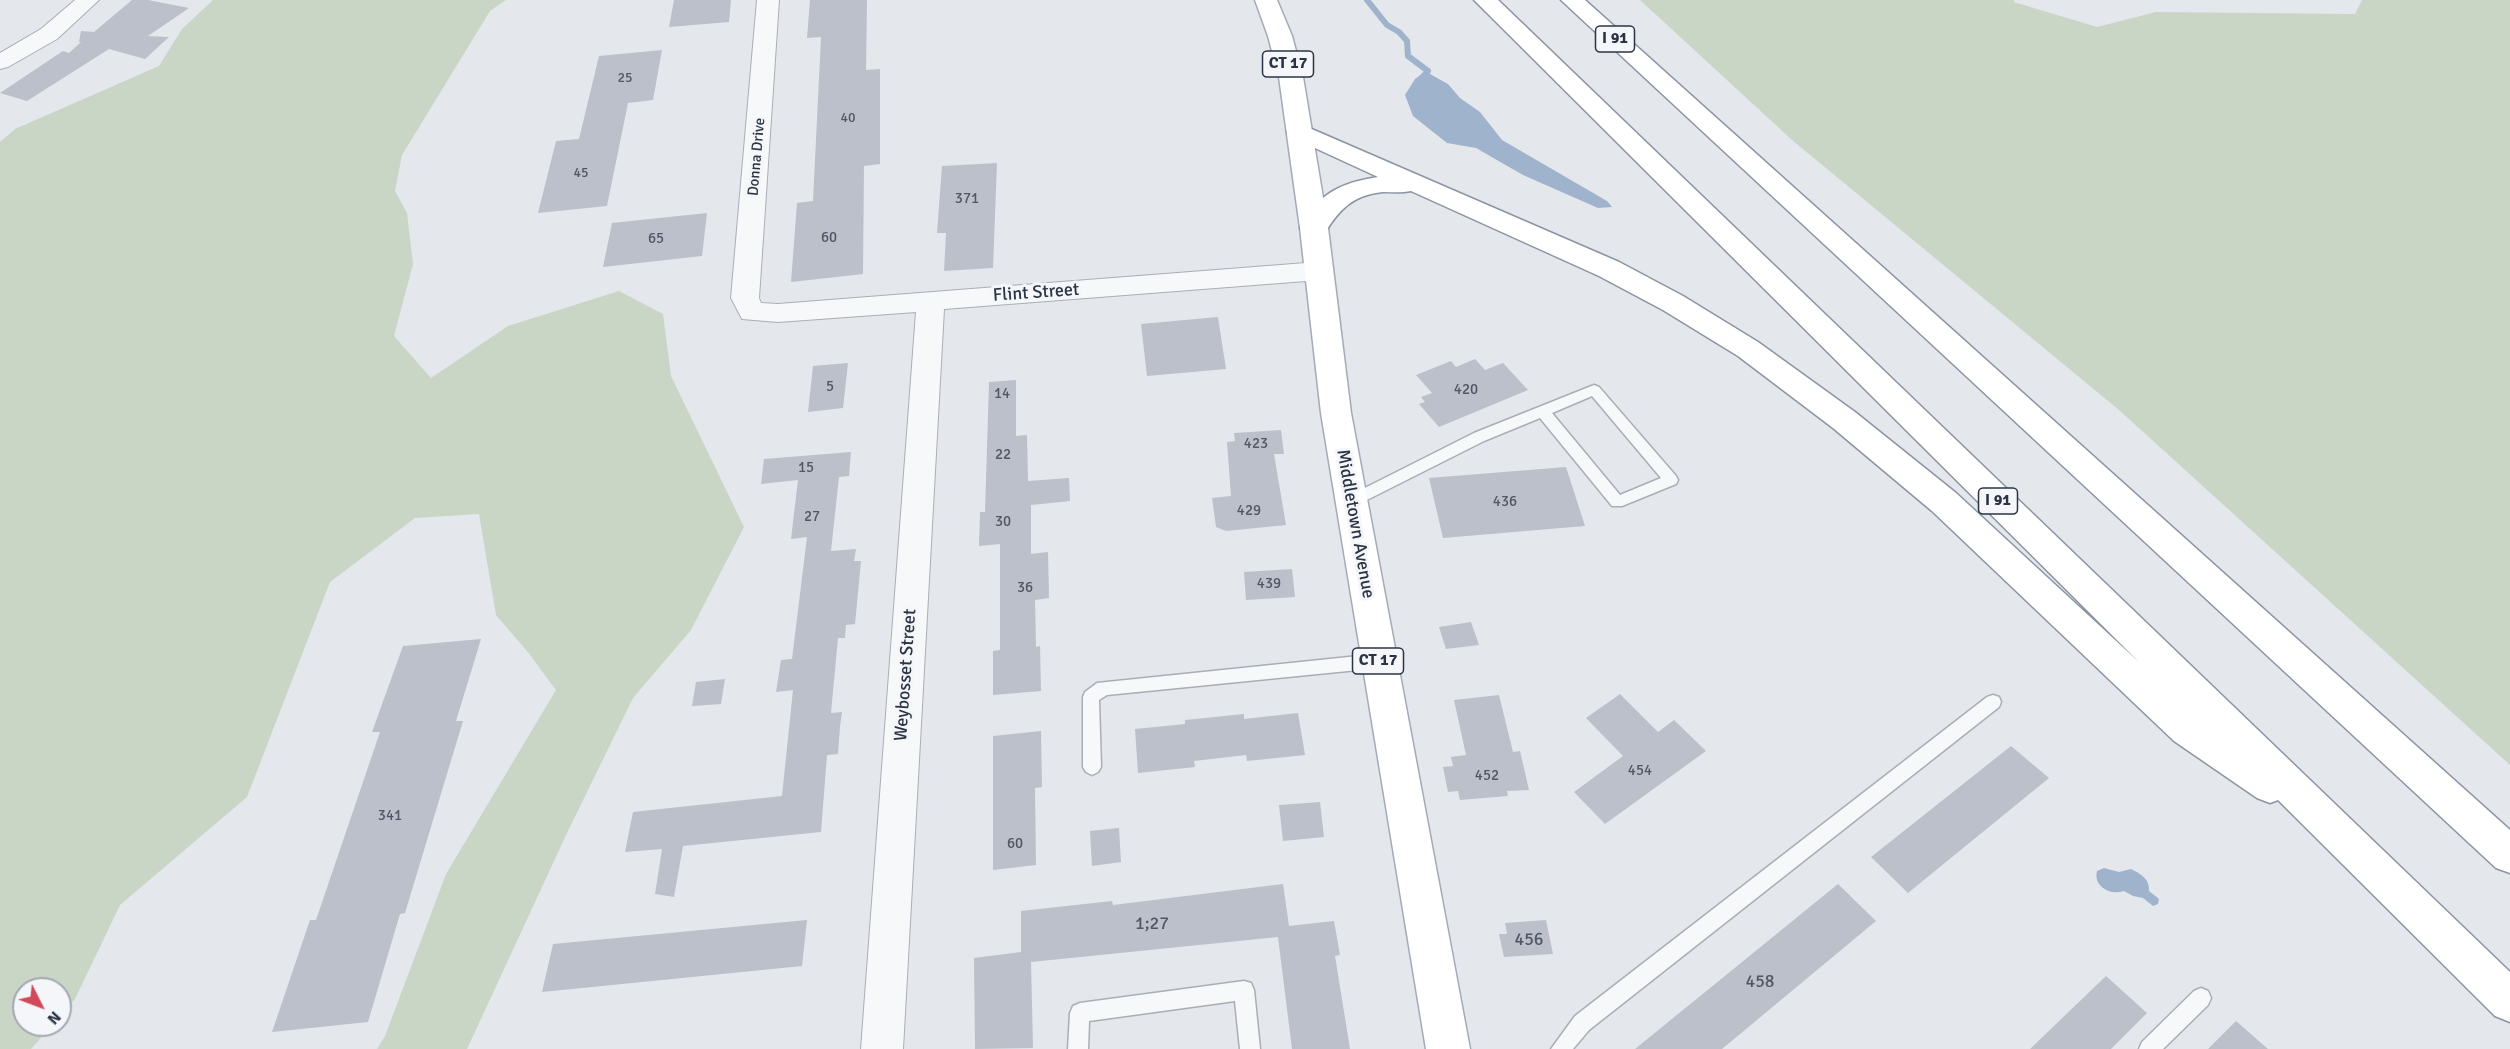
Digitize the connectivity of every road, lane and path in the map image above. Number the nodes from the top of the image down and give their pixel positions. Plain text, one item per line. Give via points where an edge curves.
1 (88, 0) edge
2 (768, 0) edge
3 (1266, 0) edge
4 (1485, 0) edge
5 (1572, 0) edge
6 (0, 62) edge
7 (1300, 132) junction
8 (1428, 188) junction
9 (1314, 228) junction
10 (1319, 271) junction
11 (931, 300) junction
12 (752, 312) joint
13 (1543, 412) junction
14 (1350, 502) junction
15 (1378, 661) junction
16 (1993, 702) dead end
17 (1092, 767) dead end
18 (2318, 814) junction
19 (2510, 855) edge
20 (2201, 998) dead end
21 (2510, 1001) edge
22 (882, 1049) edge
23 (1078, 1049) edge
24 (1250, 1049) edge
25 (1448, 1049) edge
26 (1561, 1049) edge
27 (2149, 1049) edge

1 - 6 street via 49,34
2 - 12 street, Donna Drive via 745,298
3 - 7 main road, Middletown Avenue / CT 17 via 1286,56
4 - 18 main road, I 91
5 - 19 main road, I 91
7 - 8 main road
7 - 9 main road, Middletown Avenue / CT 17
8 - 9 main road via 1390,183 1357,189 1329,205
8 - 18 main road via 1640,285 1724,333 1793,381 1944,502 2187,730
9 - 10 main road, Middletown Avenue / CT 17
10 - 11 street, Flint Street
10 - 14 main road, Middletown Avenue / CT 17
11 - 12 street, Flint Street
11 - 22 street, Weybosset Street
13 - 13 lane via 1593,390 1671,480 1617,502
13 - 14 lane via 1479,437
14 - 15 main road, Middletown Avenue / CT 17
15 - 17 lane via 1103,688 1091,697
15 - 25 main road, Middletown Avenue / CT 17
16 - 26 lane via 1582,1023
18 - 21 main road, I 91
20 - 27 lane
23 - 24 lane via 1080,1013 1244,990

